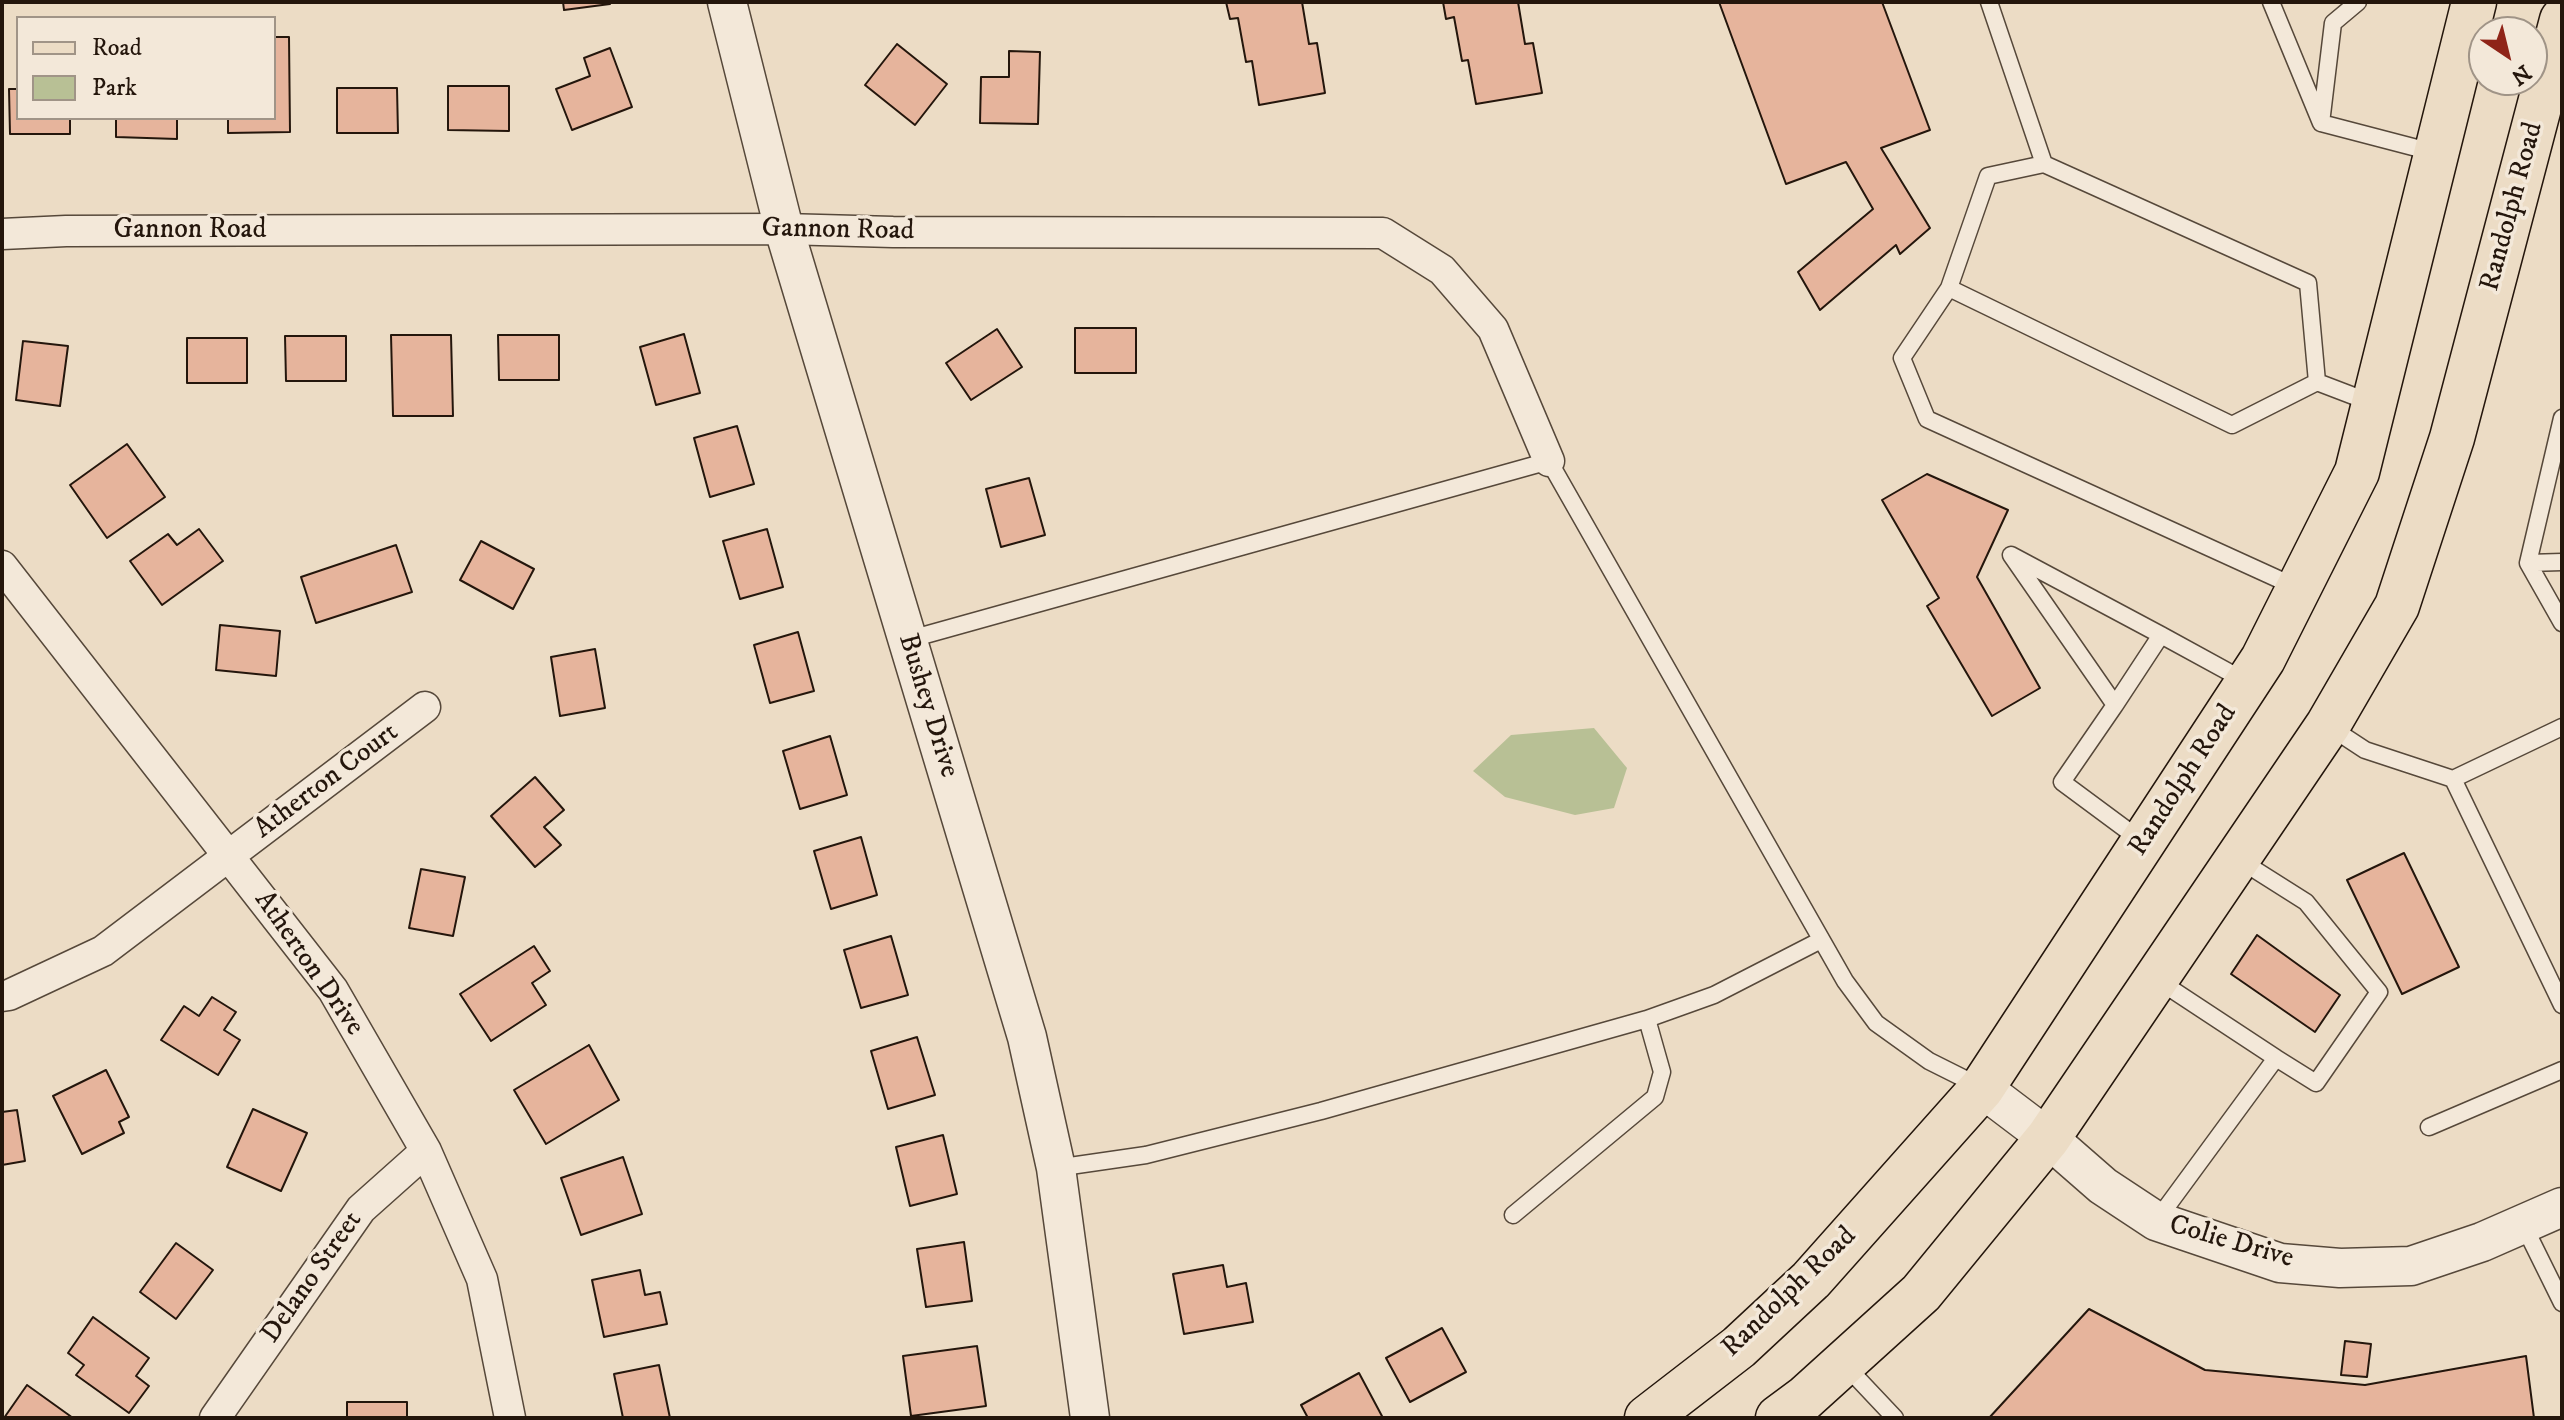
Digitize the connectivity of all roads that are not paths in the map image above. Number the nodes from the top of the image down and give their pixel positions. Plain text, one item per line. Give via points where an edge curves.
1 (727, 2) edge
2 (1989, 2) edge
3 (2271, 2) edge
4 (2358, 2) edge
5 (2474, 2) edge
6 (2562, 20) edge
7 (2321, 123) junction
8 (2436, 153) junction
9 (2044, 164) junction
10 (784, 229) junction
11 (2, 234) edge
12 (1949, 288) junction
13 (2317, 382) junction
14 (2374, 404) junction
15 (2562, 418) edge
16 (1549, 461) junction
17 (2562, 562) edge
18 (2528, 563) junction
19 (2, 566) edge
20 (2299, 589) junction
21 (2562, 623) edge
22 (2161, 635) junction
23 (907, 640) junction
24 (2248, 683) junction
25 (2115, 705) junction
26 (425, 707) dead end
27 (2328, 725) junction
28 (2562, 727) edge
29 (2453, 779) junction
30 (2143, 843) junction
31 (229, 856) junction
32 (2237, 858) junction
33 (1821, 940) junction
34 (2156, 979) junction
35 (2, 996) edge
36 (2562, 1005) edge
37 (1647, 1019) junction
38 (2276, 1058) junction
39 (2562, 1070) edge
40 (1982, 1088) junction
41 (2429, 1127) dead end
42 (2048, 1138) junction
43 (426, 1151) junction
44 (1056, 1168) junction
45 (2562, 1207) edge
46 (1513, 1215) dead end
47 (2156, 1221) junction
48 (2523, 1224) junction
49 (2562, 1303) edge
50 (1843, 1364) junction
51 (215, 1418) edge
52 (510, 1418) edge
53 (1090, 1418) edge
54 (1647, 1418) edge
55 (1778, 1418) edge
56 (1895, 1418) edge

1 - 10 street, Bushey Drive
2 - 9 lane
3 - 7 lane
4 - 7 lane via 2333,23
5 - 8 main road, Randolph Road
6 - 27 main road, Randolph Road via 2452,438 2397,606
7 - 8 lane
8 - 14 main road, Randolph Road
9 - 12 lane via 1988,176
9 - 13 lane via 2308,283
10 - 11 street, Gannon Road
10 - 16 street, Gannon Road via 1383,233 1442,270 1493,329
10 - 23 street, Bushey Drive
12 - 13 lane via 2232,425
12 - 20 lane via 1902,358 1927,419
13 - 14 lane
14 - 20 main road, Randolph Road via 2357,472
15 - 18 lane
16 - 23 lane
16 - 33 lane
17 - 18 lane
18 - 21 lane
19 - 31 street, Atherton Drive
20 - 24 main road, Randolph Road
22 - 24 lane
22 - 25 lane
22 - 25 lane via 2011,555
23 - 44 street, Bushey Drive via 1027,1037
24 - 30 main road, Randolph Road
25 - 30 lane via 2062,782
26 - 31 street, Atherton Court
27 - 29 lane via 2365,750
27 - 32 main road, Randolph Road
28 - 29 lane
29 - 36 lane
30 - 40 main road, Randolph Road
31 - 35 street, Atherton Court via 103,951
31 - 43 street, Atherton Drive via 333,990
32 - 34 main road, Randolph Road
32 - 38 lane via 2306,902 2379,992 2316,1083
33 - 37 lane via 1714,995
33 - 40 lane via 1876,1023 1929,1061
34 - 38 lane
34 - 42 main road, Randolph Road
37 - 44 lane via 1307,1115 1146,1155
37 - 46 lane via 1662,1072 1655,1097
38 - 47 lane
39 - 41 lane
40 - 42 street, Colie Drive
40 - 54 main road, Randolph Road via 1811,1280 1739,1347
42 - 47 street, Colie Drive via 2103,1186
42 - 50 main road, Randolph Road via 1921,1293
43 - 51 street, Delano Street via 361,1209
43 - 52 street, Atherton Drive via 482,1279
44 - 53 street, Bushey Drive
45 - 48 street, Colie Drive
47 - 48 street, Colie Drive via 2280,1263 2340,1268 2411,1266
48 - 49 lane
50 - 55 main road, Randolph Road
50 - 56 lane

